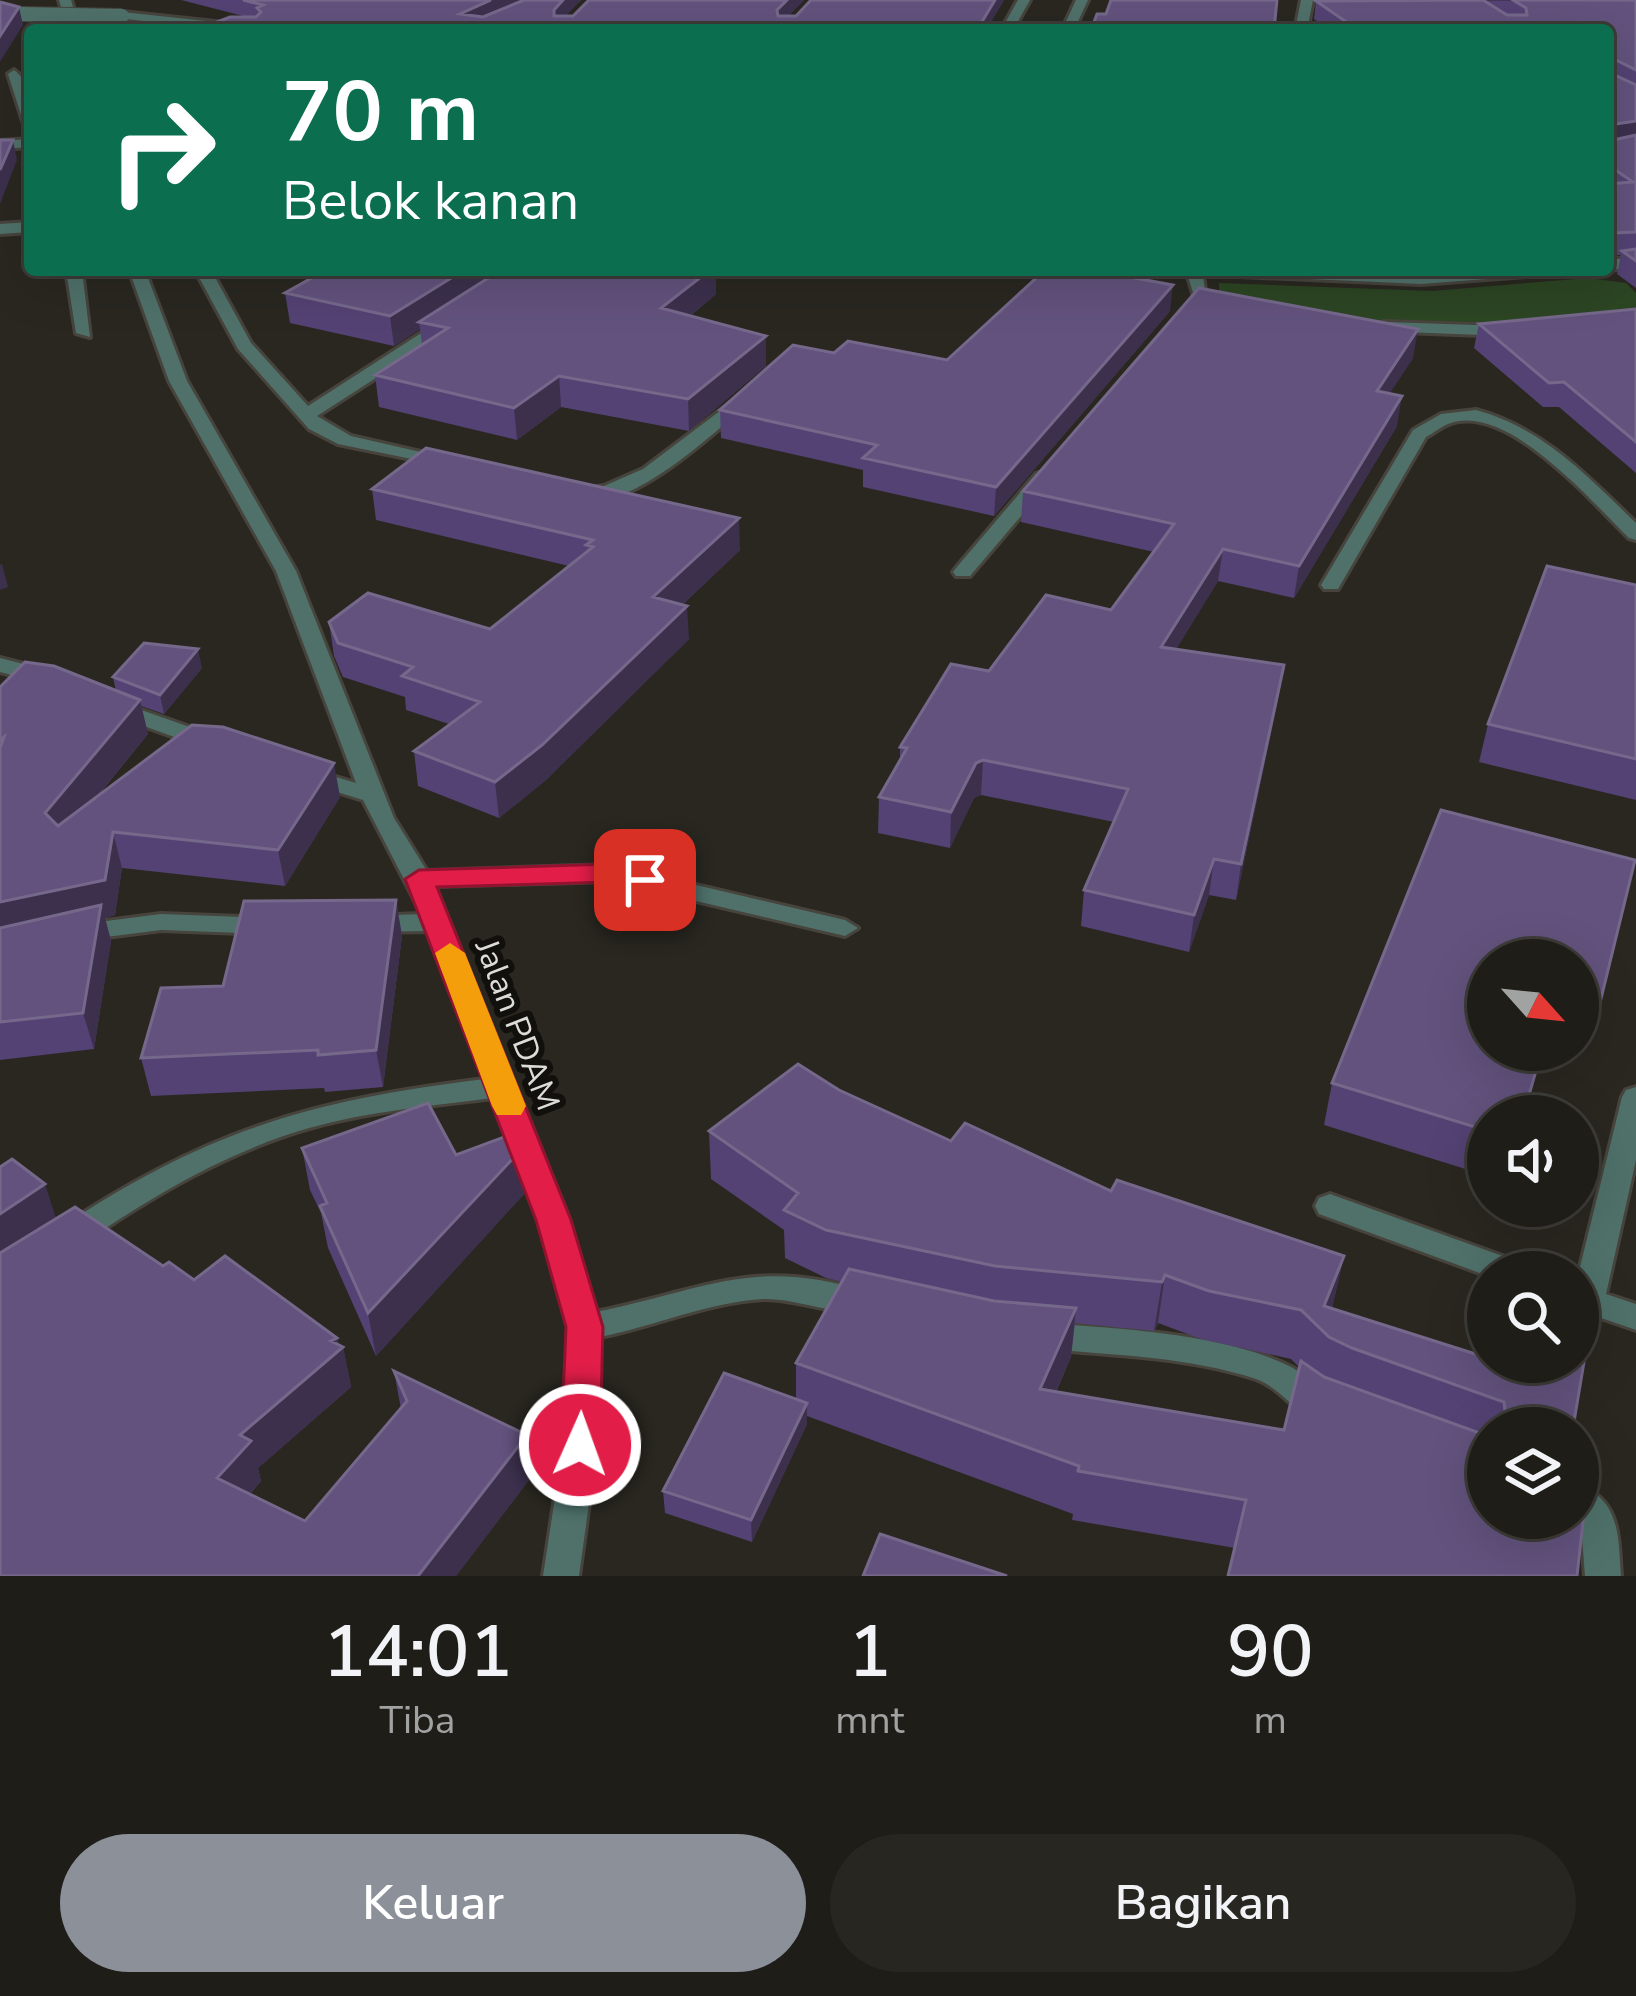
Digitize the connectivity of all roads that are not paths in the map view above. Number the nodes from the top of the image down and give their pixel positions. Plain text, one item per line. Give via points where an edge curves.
1 (0, 14) edge
2 (197, 24) edge
3 (75, 276) edge
4 (139, 276) edge
5 (210, 276) edge
6 (1196, 276) edge
7 (1200, 293) junction
8 (1222, 297) edge
9 (475, 306) edge
10 (1185, 310) edge
11 (1374, 325) edge
12 (1523, 330) edge
13 (84, 332) dead end
14 (766, 381) edge
15 (306, 415) junction
16 (458, 467) edge
17 (1052, 467) edge
18 (572, 494) edge
19 (1636, 535) edge
20 (963, 572) dead end
21 (1331, 585) dead end
22 (0, 664) edge
23 (0, 698) edge
24 (91, 698) edge
25 (238, 752) edge
26 (280, 766) edge
27 (372, 795) junction
28 (419, 879) junction
29 (438, 922) junction
30 (332, 925) edge
31 (290, 926) edge
32 (845, 928) dead end
33 (56, 938) edge
34 (501, 1087) junction
35 (1636, 1096) edge
36 (1330, 1206) dead end
37 (1595, 1251) edge
38 (1467, 1256) edge
39 (37, 1259) edge
40 (1599, 1304) edge
41 (902, 1312) edge
42 (1636, 1317) edge
43 (584, 1327) junction
44 (1012, 1334) edge
45 (1344, 1418) edge
46 (1599, 1528) edge
47 (561, 1576) edge
48 (1603, 1576) edge

1 - 2 street, bridge
3 - 13 street
4 - 27 street, Jalan PDAM via 178,381 286,571
5 - 15 street via 244,345
6 - 7 street
7 - 8 street
7 - 10 street
9 - 15 street
11 - 12 street
14 - 18 street via 644,476 614,490
15 - 16 street via 327,434
17 - 20 street
19 - 21 street via 1520,428 1457,413 1419,434
22 - 23 street via 38,676
24 - 25 street
26 - 27 street
27 - 28 street, Jalan PDAM
28 - 29 street, Jalan PDAM
28 - 32 street via 611,873
29 - 30 street
29 - 34 street, Jalan PDAM
31 - 33 street via 161,922
34 - 39 street via 304,1119 214,1154
34 - 43 street, Jalan PDAM via 554,1220
35 - 37 street
36 - 38 street
40 - 42 street
41 - 43 street via 789,1287 727,1292
43 - 47 street, Jalan PDAM via 580,1445
44 - 45 street via 1253,1366 1278,1373 1303,1399
46 - 48 street

